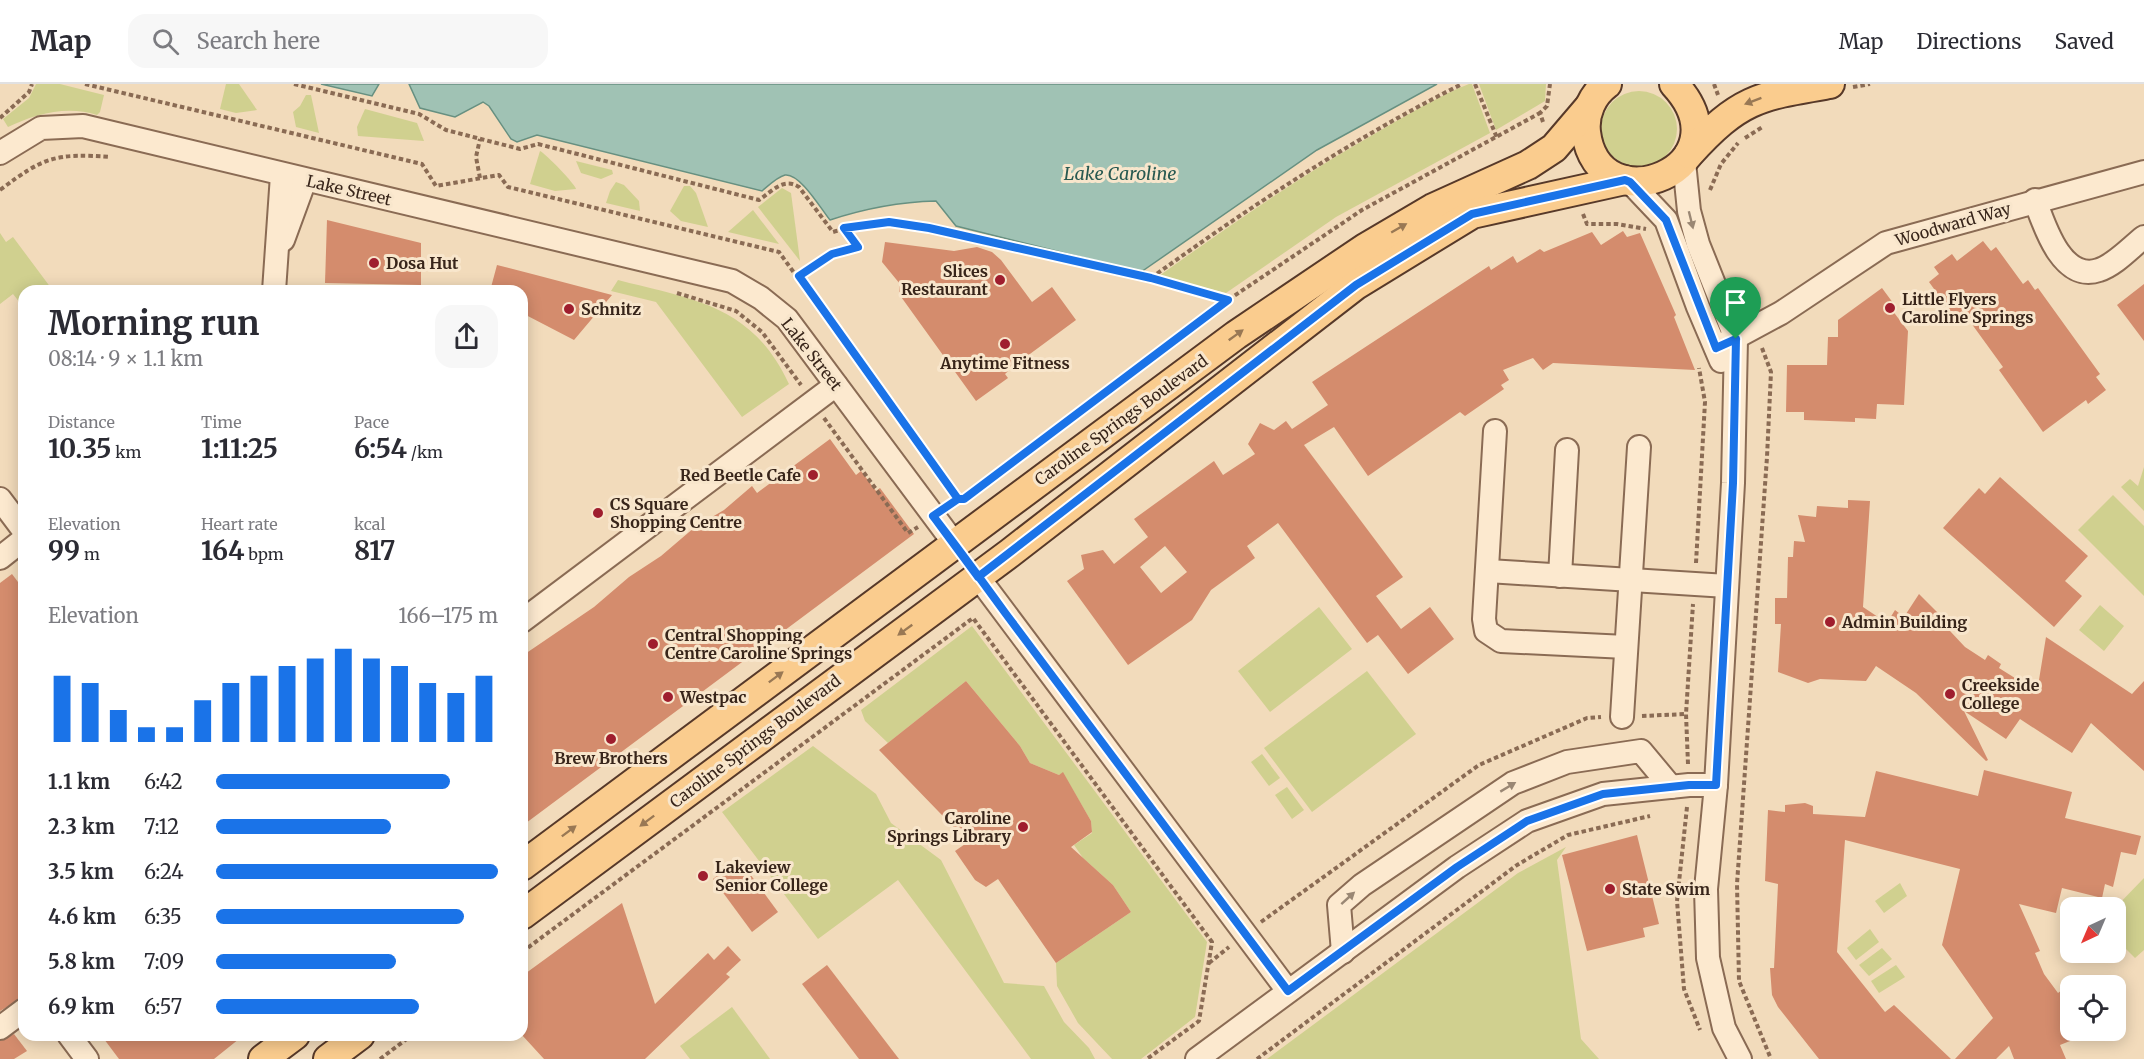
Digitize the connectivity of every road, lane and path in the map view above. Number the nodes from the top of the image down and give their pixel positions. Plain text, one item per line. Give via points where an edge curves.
1 (32, 84) edge
2 (85, 84) edge
3 (294, 84) edge
4 (1462, 84) edge
5 (1475, 84) edge
6 (1674, 84) edge
7 (1830, 84) edge
8 (1595, 94) edge
9 (1540, 113) dead end
10 (0, 118) edge
11 (1497, 138) junction
12 (480, 139) junction
13 (0, 153) edge
14 (113, 157) dead end
15 (1687, 158) junction
16 (2144, 172) edge
17 (282, 175) junction
18 (480, 178) junction
19 (305, 180) junction
20 (1628, 181) junction
21 (0, 190) edge
22 (2035, 200) junction
23 (844, 228) junction
24 (2144, 237) edge
25 (275, 260) junction
26 (799, 276) junction
27 (1151, 278) junction
28 (274, 285) edge
29 (668, 291) dead end
30 (1228, 300) junction
31 (1756, 328) junction
32 (1716, 349) junction
33 (836, 385) junction
34 (813, 402) junction
35 (1495, 431) dead end
36 (1639, 447) dead end
37 (1567, 450) dead end
38 (0, 499) edge
39 (958, 499) junction
40 (933, 516) junction
41 (18, 523) edge
42 (954, 543) junction
43 (18, 544) edge
44 (0, 558) edge
45 (1488, 571) junction
46 (1560, 576) junction
47 (978, 577) junction
48 (1629, 580) junction
49 (1695, 584) junction
50 (1727, 586) junction
51 (528, 616) edge
52 (1626, 647) junction
53 (1622, 717) dead end
54 (1716, 785) junction
55 (1680, 786) junction
56 (1650, 816) dead end
57 (528, 862) edge
58 (528, 911) edge
59 (528, 947) edge
60 (1342, 952) junction
61 (1288, 991) junction
62 (18, 1014) edge
63 (0, 1028) edge
64 (74, 1041) edge
65 (288, 1041) edge
66 (352, 1041) edge
67 (404, 1041) edge
68 (1705, 1041) dead end
69 (87, 1059) edge
70 (263, 1059) edge
71 (328, 1059) edge
72 (380, 1059) edge
73 (1147, 1059) edge
74 (1197, 1059) edge
75 (1257, 1059) edge
76 (1740, 1059) edge
77 (1771, 1059) edge

1 - 10 path via 29,92
2 - 18 path via 423,164 436,186
3 - 12 path via 419,114 446,130
4 - 27 path via 1321,162
5 - 11 path
6 - 15 main road via 1687,98 1695,116 1695,135
7 -> 15 main road via 1747,102 1725,117
8 - 20 main road via 1586,125 1588,143 1609,172
42 -> 8 main road, Caroline Springs Boulevard via 1236,335 1338,265 1433,208 1528,165 1554,148
9 - 11 path
11 - 30 path via 1362,210
12 - 18 path via 476,157
12 - 23 path via 520,149 538,144 759,200 792,183 833,231
13 - 17 street, Lake Street via 41,129 83,126
14 - 21 path via 69,154 32,166
15 - 20 main road, Caroline Springs Boulevard via 1660,179
15 -> 32 street via 1689,211
16 - 22 street, Woodward Way
17 - 19 street, Lake Street
17 - 25 street
18 - 26 path via 500,175 508,187 780,252
19 - 25 street
19 - 33 street, Lake Street via 732,281 787,319
20 - 32 street via 1666,220
20 - 47 main road, Caroline Springs Boulevard via 1472,214 1356,285
22 - 24 street via 2049,240 2070,265 2084,273 2101,270
22 - 31 street, Woodward Way via 1886,243
23 - 26 path via 858,247 832,254
23 - 27 path via 889,222 929,228
25 - 28 street
26 - 39 path
27 - 30 path
29 - 34 path via 736,311 762,332
30 - 39 path via 964,499
31 - 32 street, Woodward Way
31 - 77 path via 1771,372 1737,884 1738,938 1739,981
32 - 49 path via 1705,402
32 - 50 street via 1733,390
33 - 34 street
33 - 40 street, Lake Street
34 - 40 path via 908,534
34 - 51 street
35 - 45 street
36 - 48 street
37 - 46 street
38 - 41 street
39 - 40 path
40 - 42 street, Lake Street
42 - 47 main road, Lake Street
57 -> 42 main road, Caroline Springs Boulevard
43 - 44 street
45 - 46 street
45 - 52 street via 1484,619 1486,631 1494,638
46 - 48 street
47 -> 58 main road, Caroline Springs Boulevard
47 - 61 street, Lake Street
48 - 49 street
48 - 52 street
49 - 50 street
49 - 55 path
50 - 54 street
52 - 53 street
54 - 55 street
54 - 76 street via 1706,889 1708,958 1724,1028
55 - 60 street via 1603,794 1527,821
60 -> 55 street via 1339,906 1362,885 1513,783 1567,762 1641,751
55 - 68 path via 1677,901 1684,989
56 - 75 path via 1568,836 1517,865
59 - 73 path via 973,618 1212,942 1199,1021
60 - 61 street
61 - 74 street
62 - 63 street
64 - 69 street
65 - 70 main road
66 - 71 main road
67 - 72 path

